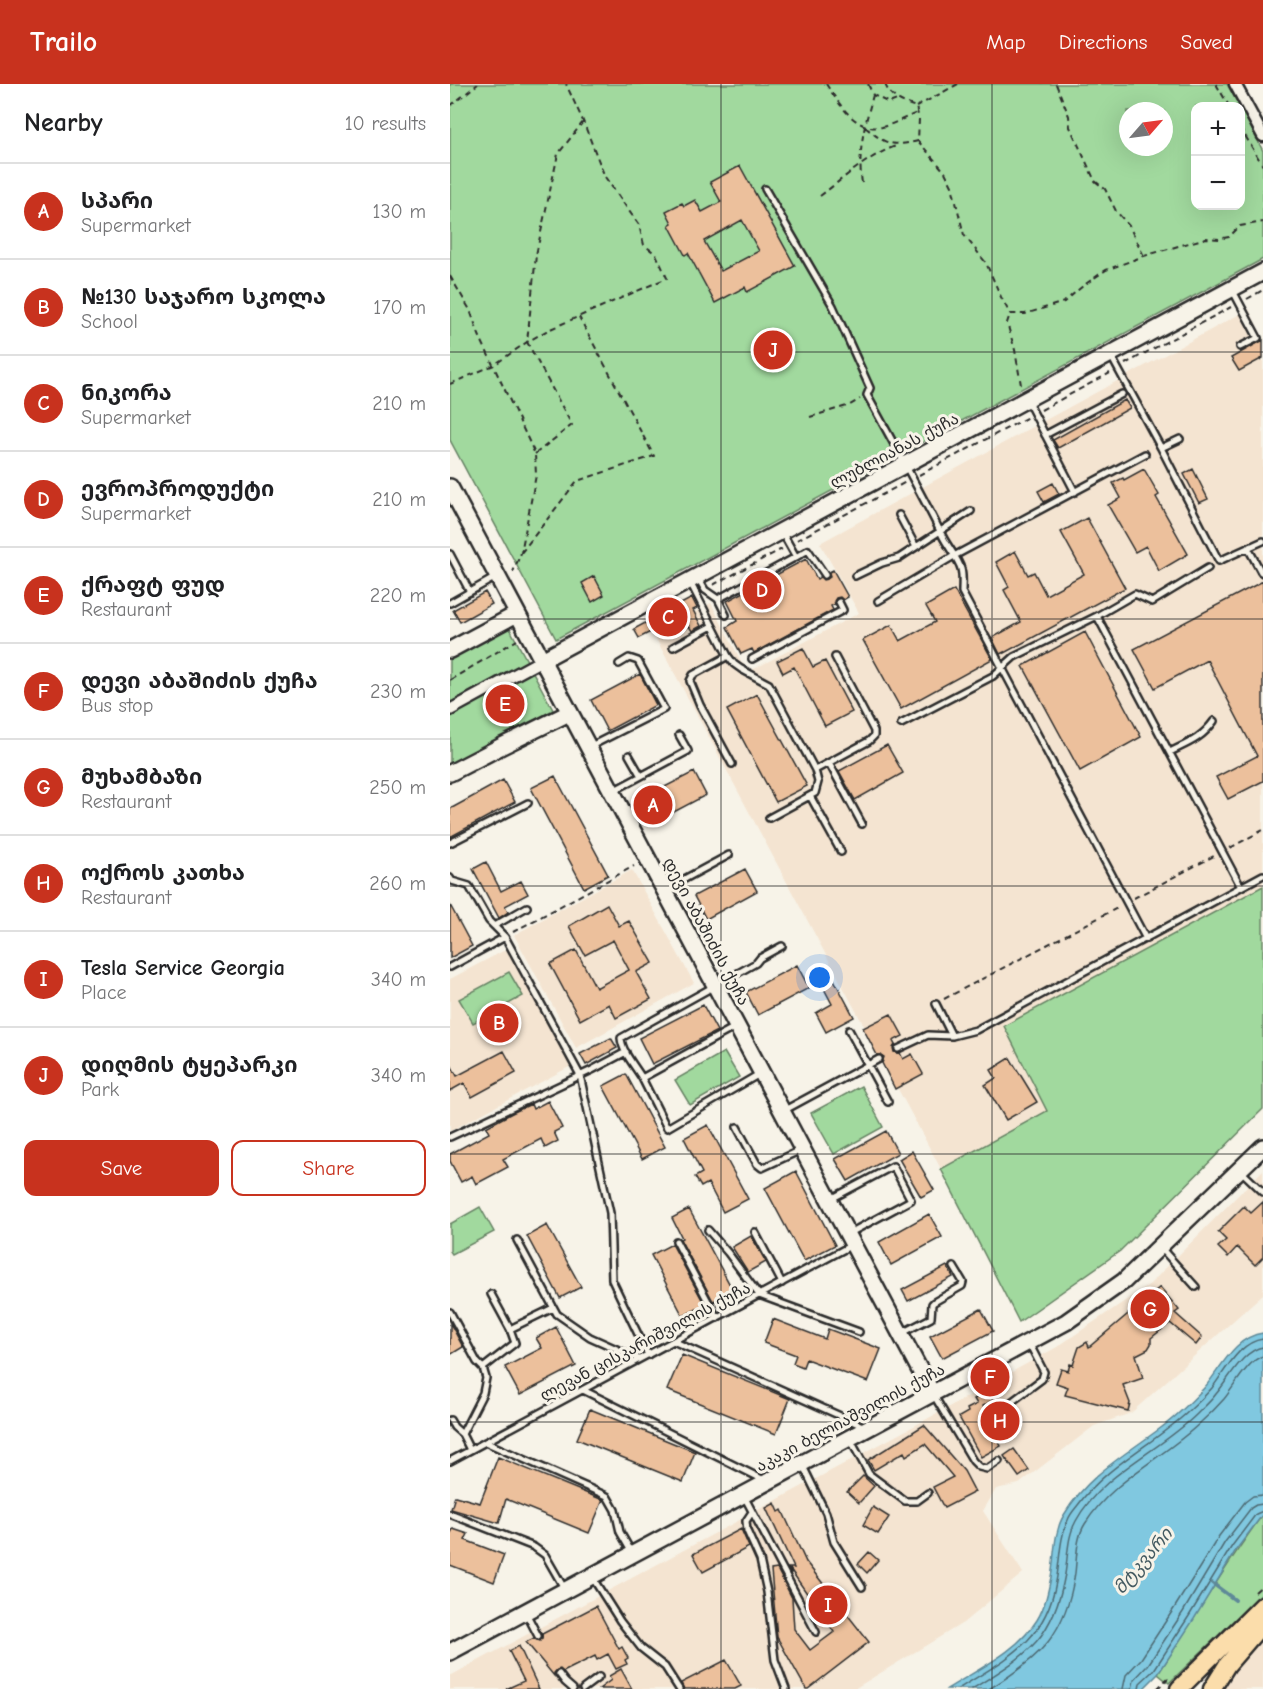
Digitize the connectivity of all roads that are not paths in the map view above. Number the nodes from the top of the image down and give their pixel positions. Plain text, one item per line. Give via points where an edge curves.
1 (1235, 84) edge
2 (1263, 136) edge
3 (765, 189) dead end
4 (1263, 273) edge
5 (1236, 296) junction
6 (1240, 347) dead end
7 (1110, 354) junction
8 (1122, 394) dead end
9 (1026, 399) junction
10 (1045, 435) junction
11 (1180, 439) dead end
12 (1161, 448) junction
13 (1145, 454) dead end
14 (908, 471) junction
15 (450, 487) edge
16 (1075, 492) junction
17 (971, 511) dead end
18 (899, 515) dead end
19 (782, 530) junction
20 (940, 531) junction
21 (1263, 541) edge
22 (916, 547) junction
23 (1248, 548) junction
24 (450, 554) edge
25 (796, 556) junction
26 (954, 556) junction
27 (1208, 568) dead end
28 (1263, 573) edge
29 (825, 574) dead end
30 (855, 576) dead end
31 (497, 577) junction
32 (697, 582) junction
33 (470, 592) junction
34 (718, 599) junction
35 (878, 601) dead end
36 (839, 602) dead end
37 (450, 603) edge
38 (517, 614) junction
39 (726, 615) dead end
40 (1097, 616) junction
41 (712, 626) junction
42 (673, 647) dead end
43 (450, 650) edge
44 (728, 657) junction
45 (835, 657) dead end
46 (752, 659) dead end
47 (542, 660) junction
48 (619, 664) dead end
49 (1003, 667) junction
50 (450, 710) edge
51 (570, 713) junction
52 (1214, 721) dead end
53 (901, 724) dead end
54 (679, 735) dead end
55 (588, 747) junction
56 (1170, 752) junction
57 (629, 755) dead end
58 (829, 763) junction
59 (732, 764) dead end
60 (815, 770) junction
61 (450, 773) edge
62 (641, 776) junction
63 (611, 791) junction
64 (810, 796) junction
65 (528, 803) dead end
66 (769, 818) dead end
67 (862, 824) dead end
68 (450, 843) edge
69 (841, 852) dead end
70 (729, 855) dead end
71 (1263, 875) edge
72 (450, 878) edge
73 (1241, 887) junction
74 (664, 890) junction
75 (527, 908) dead end
76 (494, 926) junction
77 (505, 937) junction
78 (1146, 939) junction
79 (782, 946) dead end
80 (450, 967) edge
81 (715, 985) junction
82 (936, 1004) road end
83 (737, 1026) junction
84 (849, 1030) dead end
85 (952, 1036) junction
86 (898, 1049) dead end
87 (626, 1052) junction
88 (879, 1059) dead end
89 (868, 1065) junction
90 (762, 1072) junction
91 (580, 1075) junction
92 (642, 1078) junction
93 (888, 1102) dead end
94 (783, 1112) junction
95 (737, 1127) dead end
96 (450, 1137) edge
97 (1263, 1147) edge
98 (802, 1149) junction
99 (1240, 1170) junction
100 (1263, 1192) edge
101 (829, 1199) junction
102 (708, 1230) dead end
103 (755, 1232) dead end
104 (850, 1239) junction
105 (518, 1240) dead end
106 (676, 1241) dead end
107 (1160, 1246) junction
108 (954, 1267) dead end
109 (782, 1283) junction
110 (1196, 1287) dead end
111 (491, 1294) dead end
112 (759, 1295) junction
113 (553, 1308) junction
114 (450, 1312) edge
115 (717, 1318) junction
116 (510, 1329) junction
117 (859, 1332) dead end
118 (901, 1334) junction
119 (673, 1341) junction
120 (1028, 1342) junction
121 (648, 1354) junction
122 (639, 1359) junction
123 (483, 1368) junction
124 (583, 1390) junction
125 (932, 1393) junction
126 (1010, 1403) dead end
127 (450, 1420) edge
128 (867, 1428) junction
129 (462, 1434) junction
130 (849, 1437) junction
131 (485, 1442) junction
132 (470, 1450) junction
133 (450, 1461) edge
134 (999, 1461) dead end
135 (801, 1463) junction
136 (767, 1481) junction
137 (928, 1493) dead end
138 (743, 1494) junction
139 (752, 1512) junction
140 (450, 1514) edge
141 (633, 1554) junction
142 (592, 1576) junction
143 (862, 1587) dead end
144 (565, 1590) junction
145 (1263, 1605) edge
146 (526, 1611) junction
147 (816, 1632) dead end
148 (1259, 1632) edge
149 (538, 1636) dead end
150 (450, 1652) edge
151 (559, 1674) dead end
152 (599, 1677) dead end
153 (573, 1689) edge
154 (583, 1689) edge
155 (679, 1689) edge
156 (786, 1689) edge
157 (1179, 1689) edge
158 (1212, 1689) edge

1 - 2 street
3 - 14 lane via 833,306 870,388 867,395
4 - 5 street, ლუბლიანას ქუჩა
5 - 6 lane via 1258,338
5 - 7 street, ლუბლიანას ქუჩა
7 - 9 street, ლუბლიანას ქუჩა
7 - 12 lane
8 - 10 lane
9 - 10 lane
9 - 14 street, ლუბლიანას ქუჩა
10 - 16 lane
11 - 12 lane
12 - 23 lane via 1219,561
13 - 16 lane
14 - 19 street, ლუბლიანას ქუჩა
14 - 20 lane
15 - 31 street, დევი აბაშიძის ქუჩა
16 - 26 lane
17 - 20 lane
18 - 22 lane
19 - 25 lane
19 - 32 street, ლუბლიანას ქუჩა
20 - 22 lane
20 - 26 lane
21 - 23 lane
22 - 30 lane
23 - 28 lane
24 - 33 lane
25 - 29 lane via 808,550
25 - 34 lane
26 - 35 lane
26 - 49 lane via 962,571 962,592
27 - 40 lane via 1152,602 1135,594
31 - 33 lane
31 - 38 street, დევი აბაშიძის ქუჩა
32 - 34 lane
32 - 41 lane
32 - 47 street, ლუბლიანას ქუჩა
33 - 37 lane
34 - 39 lane
36 - 46 lane via 843,610
38 - 43 street
38 - 47 street, დევი აბაშიძის ქუჩა
40 - 49 lane via 1014,657
40 - 56 lane
41 - 42 lane
41 - 44 lane
44 - 59 lane via 693,675 690,681
44 - 60 lane via 769,684
45 - 58 lane via 874,736
47 - 50 street
47 - 51 street, დევი აბაშიძის ქუჩა
48 - 55 lane via 629,658 638,661 664,709
49 - 53 lane
49 - 78 lane
51 - 55 street, დევი აბაშიძის ქუჩა
51 - 61 street
52 - 56 lane via 1199,737
54 - 62 lane via 688,751
55 - 63 street, დევი აბაშიძის ქუჩა
56 - 73 lane
57 - 62 lane
58 - 60 lane
58 - 67 lane
60 - 64 lane via 818,782 815,794
62 - 63 lane
63 - 74 street, დევი აბაშიძის ქუჩა
64 - 66 lane
64 - 69 lane
65 - 68 lane
70 - 74 lane
71 - 73 lane
72 - 76 lane via 469,886
73 - 78 lane
74 - 81 street, დევი აბაშიძის ქუჩა
75 - 76 lane
76 - 77 lane
77 - 80 lane
77 - 91 lane
78 - 85 lane via 976,1030
79 - 81 lane
81 - 83 street, დევი აბაშიძის ქუჩა
81 - 87 lane via 621,1038
82 - 85 lane
83 - 90 street, დევი აბაშიძის ქუჩა
83 - 92 lane
84 - 89 lane
85 - 86 lane via 928,1035
87 - 91 lane
87 - 92 lane
88 - 89 lane
89 - 93 lane
89 - 94 lane
90 - 92 lane via 667,1128
90 - 94 street, დევი აბაშიძის ქუჩა
91 - 96 lane
91 - 121 lane via 610,1213 612,1280
94 - 98 street, დევი აბაშიძის ქუჩა
95 - 98 lane via 762,1168
97 - 99 street, აკაკი ბელიაშვილის ქუჩა
98 - 101 street, დევი აბაშიძის ქუჩა
99 - 100 lane
99 - 107 street, აკაკი ბელიაშვილის ქუჩა
101 - 104 street, დევი აბაშიძის ქუჩა
101 - 104 lane, ლევან ცისკარიშვილის ქუჩა via 893,1166 898,1175 911,1200
102 - 112 lane
103 - 109 lane
104 - 109 lane, ლევან ცისკარიშვილის ქუჩა
104 - 118 street, დევი აბაშიძის ქუჩა
105 - 113 lane
106 - 115 lane
107 - 110 lane
107 - 120 street, აკაკი ბელიაშვილის ქუჩა via 1124,1281 1066,1322
108 - 118 lane via 962,1286 932,1304 931,1318
109 - 112 lane, ლევან ცისკარიშვილის ქუჩა
111 - 116 lane
112 - 115 lane, ლევან ცისკარიშვილის ქუჩა
112 - 117 lane
113 - 116 lane
113 - 122 lane via 562,1319 590,1337
114 - 123 lane
115 - 119 lane, ლევან ცისკარიშვილის ქუჩა
116 - 123 lane via 515,1343
118 - 125 street, დევი აბაშიძის ქუჩა
119 - 121 lane, ლევან ცისკარიშვილის ქუჩა
119 - 128 lane
120 - 125 street, აკაკი ბელიაშვილის ქუჩა
120 - 126 lane via 1044,1372 1042,1379
121 - 122 lane, ლევან ცისკარიშვილის ქუჩა
122 - 124 lane, ლევან ცისკარიშვილის ქუჩა
123 - 129 lane via 483,1393
124 - 131 lane, ლევან ცისკარიშვილის ქუჩა
124 - 136 lane
125 - 128 street, აკაკი ბელიაშვილის ქუჩა
125 - 134 lane via 973,1461 987,1468
127 - 129 lane
128 - 130 street, აკაკი ბელიაშვილის ქუჩა
129 - 132 lane
130 - 135 street, აკაკი ბელიაშვილის ქუჩა
130 - 137 lane via 869,1474 904,1501 917,1501
131 - 132 lane, ლევან ცისკარიშვილის ქუჩა
131 - 141 lane via 607,1496
132 - 133 lane, ლევან ცისკარიშვილის ქუჩა
135 - 136 street, აკაკი ბელიაშვილის ქუჩა
135 - 143 lane via 826,1513 834,1542
136 - 138 street, აკაკი ბელიაშვილის ქუჩა
138 - 139 lane
138 - 141 street, აკაკი ბელიაშვილის ქუჩა
139 - 147 lane
139 - 156 lane via 746,1521 747,1531 760,1560 775,1660
140 - 144 lane via 545,1554
141 - 142 street, აკაკი ბელიაშვილის ქუჩა
142 - 144 street, აკაკი ბელიაშვილის ქუჩა
142 - 155 lane via 620,1621 641,1648 665,1667
144 - 146 street, აკაკი ბელიაშვილის ქუჩა
145 - 157 main road
146 - 149 lane
146 - 150 street, აკაკი ბელიაშვილის ქუჩა
148 - 158 main road via 1227,1665
151 - 153 lane
152 - 154 lane

